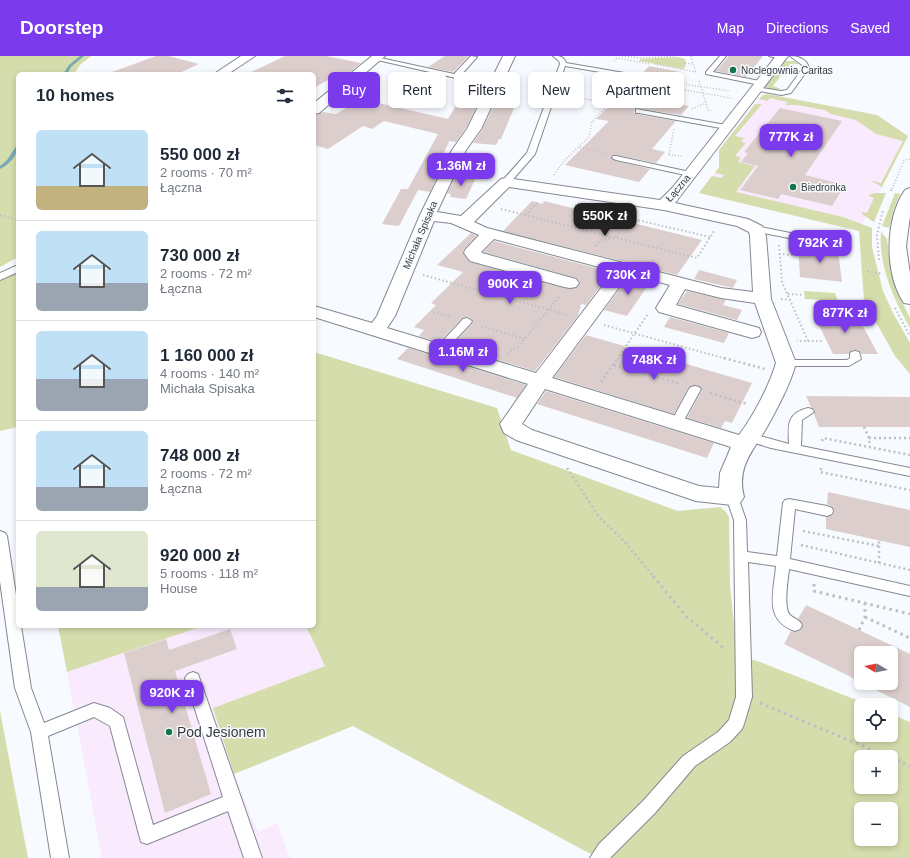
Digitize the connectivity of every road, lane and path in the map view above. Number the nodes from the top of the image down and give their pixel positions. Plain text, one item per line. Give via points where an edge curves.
1 (249, 56) edge
2 (509, 56) edge
3 (556, 56) edge
4 (622, 56) edge
5 (676, 56) edge
6 (691, 56) edge
7 (723, 56) edge
8 (782, 56) edge
9 (377, 57) edge
10 (474, 57) dead end
11 (629, 57) edge
12 (632, 58) junction
13 (626, 60) dead end
14 (629, 60) dead end
15 (685, 63) dead end
16 (563, 64) junction
17 (693, 64) junction
18 (223, 72) edge
19 (460, 72) edge
20 (560, 72) edge
21 (608, 72) edge
22 (454, 76) edge
23 (684, 86) edge
24 (701, 87) junction
25 (684, 88) edge
26 (756, 88) junction
27 (703, 93) junction
28 (731, 98) dead end
29 (316, 108) edge
30 (547, 108) edge
31 (605, 108) edge
32 (634, 108) edge
33 (639, 111) joint
34 (735, 115) junction
35 (726, 127) junction
36 (674, 129) dead end
37 (579, 147) junction
38 (669, 154) junction
39 (683, 156) dead end
40 (616, 158) joint
41 (666, 158) dead end
42 (910, 159) edge
43 (904, 160) dead end
44 (562, 165) dead end
45 (690, 174) junction
46 (506, 182) junction
47 (495, 193) junction
48 (910, 193) edge
49 (542, 198) dead end
50 (664, 205) junction
51 (610, 214) dead end
52 (0, 215) edge
53 (428, 215) junction
54 (525, 215) junction
55 (631, 218) junction
56 (16, 219) edge
57 (464, 223) junction
58 (670, 224) dead end
59 (667, 227) junction
60 (717, 227) dead end
61 (756, 229) junction
62 (490, 234) junction
63 (710, 237) junction
64 (615, 238) junction
65 (779, 242) dead end
66 (818, 249) dead end
67 (779, 254) junction
68 (794, 255) dead end
69 (16, 269) edge
70 (624, 269) junction
71 (867, 271) dead end
72 (882, 274) dead end
73 (0, 277) edge
74 (570, 283) joint
75 (680, 283) junction
76 (788, 294) junction
77 (804, 295) dead end
78 (762, 299) junction
79 (910, 299) edge
80 (665, 308) junction
81 (316, 312) edge
82 (467, 322) dead end
83 (376, 330) junction
84 (752, 332) dead end
85 (803, 341) dead end
86 (808, 341) junction
87 (822, 341) dead end
88 (440, 350) junction
89 (855, 354) dead end
90 (786, 363) junction
91 (614, 365) junction
92 (497, 367) junction
93 (541, 380) junction
94 (695, 389) junction
95 (592, 396) junction
96 (765, 409) junction
97 (808, 412) dead end
98 (677, 422) junction
99 (864, 427) dead end
100 (869, 438) junction
101 (910, 438) edge
102 (747, 441) junction
103 (550, 444) junction
104 (870, 447) dead end
105 (795, 449) junction
106 (910, 472) edge
107 (732, 497) junction
108 (826, 511) dead end
109 (0, 536) edge
110 (879, 540) dead end
111 (879, 546) junction
112 (741, 556) junction
113 (783, 562) junction
114 (879, 563) junction
115 (815, 570) junction
116 (910, 570) edge
117 (910, 592) edge
118 (865, 603) junction
119 (910, 614) edge
120 (866, 617) junction
121 (794, 625) dead end
122 (859, 630) dead end
123 (910, 638) edge
124 (743, 665) junction
125 (193, 678) dead end
126 (752, 700) dead end
127 (39, 732) junction
128 (873, 750) edge
129 (898, 761) edge
130 (910, 766) edge
131 (233, 801) junction
132 (60, 858) edge
133 (253, 858) edge
134 (600, 858) edge

1 - 18 street
2 - 53 street, Michała Spisaka
3 - 16 lane
4 - 11 path
5 - 12 path
6 - 17 path
7 - 26 lane via 708,73
8 - 26 street, Łączna
8 - 26 lane via 805,64 806,68 789,92
9 - 22 lane
9 - 29 street
10 - 19 lane
11 - 12 path
11 - 13 path
12 - 14 path
15 - 17 path
16 - 20 lane
16 - 21 lane
17 - 24 path
23 - 24 path
24 - 26 path
24 - 27 path
25 - 27 path
26 - 34 street, Łączna
27 - 28 path
27 - 34 path via 708,110
30 - 46 lane via 531,154
31 - 37 path via 593,119 589,137
32 - 33 path
33 - 35 lane
34 - 35 street, Łączna
35 - 45 street, Łączna
36 - 38 path
37 - 40 path via 614,155
37 - 44 path
38 - 39 path
38 - 41 path
40 - 45 lane
42 - 43 path
45 - 50 street, Łączna
46 - 47 street
46 - 50 street, Łączna
47 - 54 path via 512,197 500,209
47 - 57 street
48 - 79 street via 900,219 897,239 901,276
49 - 54 path
50 - 61 street via 742,222
51 - 55 path
52 - 56 path
53 - 57 street
53 - 83 street, Michała Spisaka via 386,316
54 - 64 path
55 - 59 path
55 - 64 path
57 - 62 street
58 - 59 path
59 - 63 path
60 - 63 path
61 - 66 lane via 810,240 816,243
61 - 78 street
62 - 70 street
62 - 74 street via 473,250 472,253 476,257
63 - 64 path via 697,258
65 - 67 path
67 - 68 path
67 - 76 path via 782,282
69 - 73 lane
70 - 75 street
70 - 93 street
71 - 72 path
74 - 92 path via 518,347 512,349
75 - 78 street via 732,296
75 - 80 street
76 - 77 path
76 - 86 path
78 - 90 street
80 - 84 street
80 - 91 path via 654,305
81 - 83 street
82 - 88 lane
83 - 88 street
85 - 86 path
86 - 87 path
88 - 92 street
89 - 90 lane via 855,360 849,363
90 - 96 street via 784,373
91 - 94 path
91 - 95 path
92 - 93 street
93 - 95 street
93 - 103 street via 511,424 512,428 524,435
94 - 96 path
94 - 98 lane
95 - 98 street
96 - 102 street
97 - 105 lane via 799,414 796,418
98 - 102 street
99 - 100 path
100 - 101 path
100 - 104 path
102 - 105 lane
102 - 107 street via 729,477
103 - 107 street via 704,496
103 - 124 path via 599,517 624,541 686,616
105 - 106 lane
107 - 112 lane via 740,520
108 - 113 lane via 789,503
109 - 127 lane via 23,688
110 - 111 path
111 - 114 path
111 - 114 path via 803,530 798,545
112 - 113 lane
112 - 124 lane
113 - 115 lane
113 - 121 lane via 779,607 785,619
114 - 116 path
115 - 117 lane
115 - 118 path via 814,591
118 - 119 path
118 - 120 path
120 - 122 path
120 - 123 path
124 - 134 lane via 744,697 736,724 724,737 689,761
125 - 131 lane
126 - 128 path
127 - 131 lane via 94,710 104,712 117,722 147,836
127 - 132 lane
129 - 130 path
131 - 133 lane

